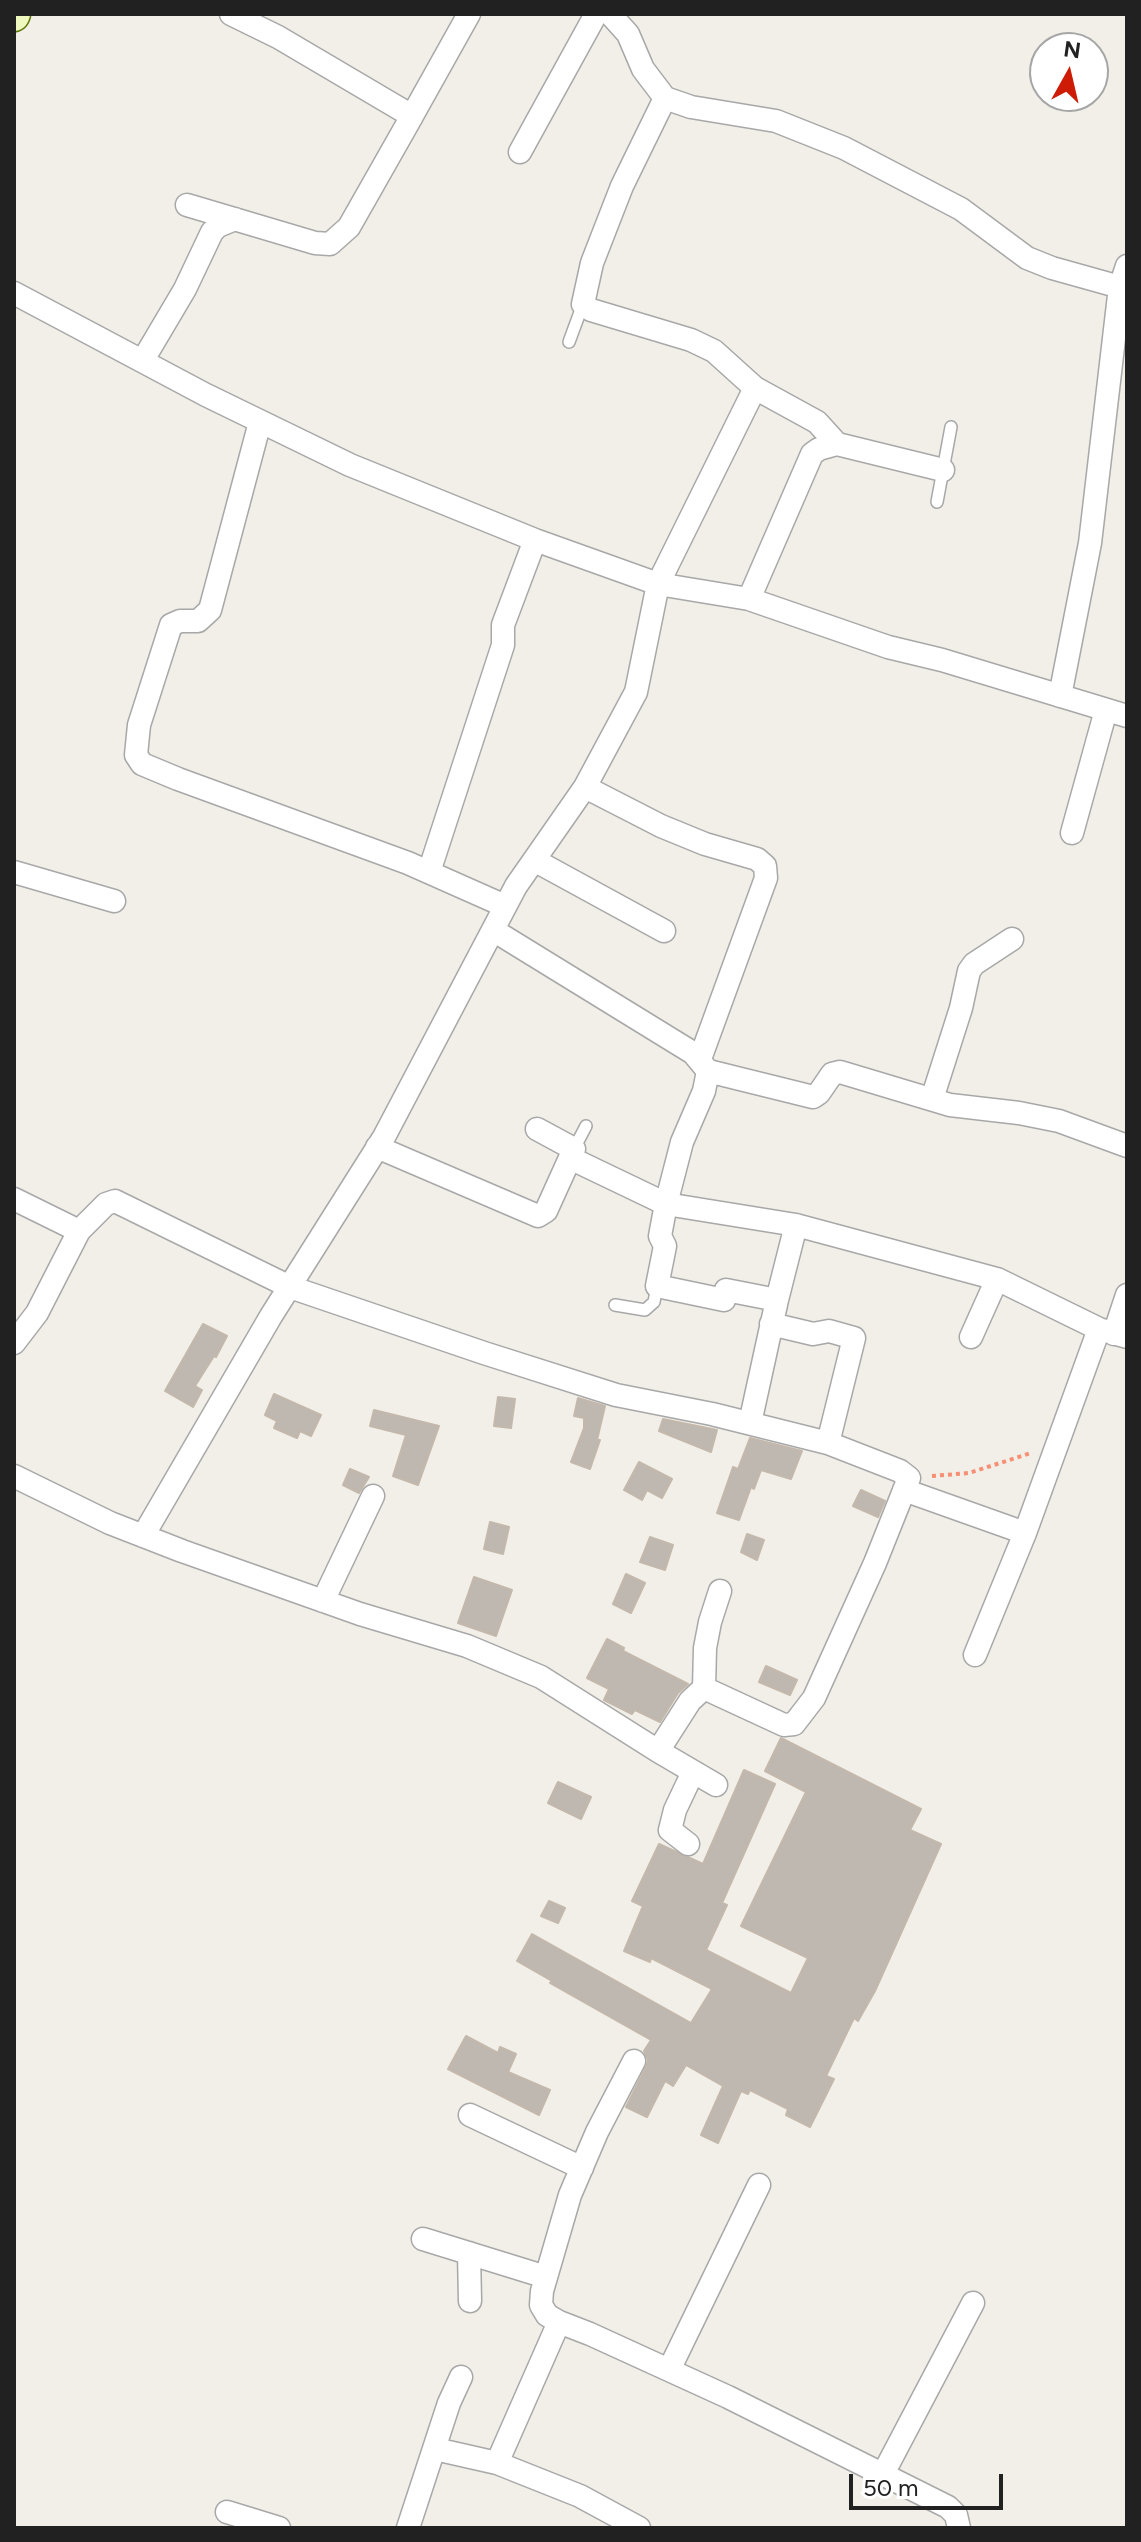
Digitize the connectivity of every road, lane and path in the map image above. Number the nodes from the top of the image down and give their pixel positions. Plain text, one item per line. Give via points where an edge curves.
1 (231, 14) edge
2 (469, 14) edge
3 (596, 14) edge
4 (610, 14) edge
5 (665, 98) junction
6 (412, 116) junction
7 (520, 152) dead end
8 (187, 205) dead end
9 (235, 219) junction
10 (1124, 276) edge
11 (14, 293) edge
12 (583, 304) junction
13 (569, 342) dead end
14 (143, 360) junction
15 (755, 388) junction
16 (260, 422) junction
17 (951, 427) dead end
18 (837, 444) junction
19 (943, 470) junction
20 (937, 502) dead end
21 (535, 540) junction
22 (658, 584) junction
23 (749, 599) junction
24 (1060, 696) junction
25 (1116, 713) edge
26 (585, 787) junction
27 (1072, 833) dead end
28 (534, 860) junction
29 (14, 872) edge
30 (429, 872) junction
31 (114, 901) dead end
32 (505, 906) junction
33 (493, 930) junction
34 (664, 931) dead end
35 (1012, 939) dead end
36 (704, 1065) junction
37 (932, 1099) junction
38 (586, 1126) dead end
39 (537, 1129) dead end
40 (1127, 1146) edge
41 (377, 1147) junction
42 (572, 1153) junction
43 (14, 1199) edge
44 (666, 1204) junction
45 (796, 1225) junction
46 (79, 1231) junction
47 (997, 1279) junction
48 (657, 1286) junction
49 (290, 1287) junction
50 (1127, 1295) edge
51 (777, 1300) junction
52 (615, 1305) dead end
53 (771, 1324) junction
54 (1113, 1333) edge
55 (971, 1337) dead end
56 (14, 1343) edge
57 (750, 1423) junction
58 (828, 1443) junction
59 (1038, 1450) dead end
60 (14, 1476) edge
61 (907, 1484) junction
62 (373, 1496) dead end
63 (1025, 1533) junction
64 (143, 1536) junction
65 (720, 1591) dead end
66 (323, 1601) junction
67 (975, 1655) dead end
68 (704, 1688) junction
69 (658, 1751) junction
70 (693, 1772) junction
71 (716, 1785) dead end
72 (688, 1844) dead end
73 (634, 2061) dead end
74 (470, 2115) dead end
75 (582, 2168) junction
76 (759, 2185) dead end
77 (423, 2239) dead end
78 (469, 2253) junction
79 (546, 2277) junction
80 (470, 2301) dead end
81 (973, 2303) dead end
82 (559, 2322) junction
83 (669, 2370) junction
84 (461, 2377) dead end
85 (435, 2449) junction
86 (497, 2463) junction
87 (883, 2474) junction
88 (227, 2512) dead end
89 (279, 2528) edge
90 (408, 2528) edge
91 (639, 2528) edge
92 (959, 2528) edge

1 - 6 street
2 - 6 street
3 - 7 street
4 - 5 street via 628,34 643,69
5 - 10 street via 776,121 844,148 961,209 1027,258 1052,268
5 - 12 street via 622,186 592,263
6 - 9 street via 349,227 330,244
8 - 9 street
9 - 14 street via 212,232
10 - 24 street via 1090,543
11 - 14 street
12 - 13 lane
12 - 15 street via 703,346
14 - 16 street
15 - 18 street via 817,422
15 - 22 street
16 - 21 street via 364,471
16 - 30 street via 210,610 198,621 171,625 139,725 136,755 142,764 178,779
17 - 19 lane
18 - 19 street
18 - 23 street via 812,454
19 - 20 lane
21 - 22 street
21 - 30 street via 503,625 503,645
22 - 23 street
22 - 26 street via 636,692
23 - 24 street via 888,647
24 - 25 street
25 - 27 street
26 - 28 street
26 - 36 street via 661,826 765,866 766,878
28 - 32 street
28 - 34 street
29 - 31 street
30 - 32 street
32 - 33 street
33 - 36 street
33 - 41 street
35 - 37 street via 969,971
36 - 37 street via 813,1097 840,1072
36 - 44 street via 704,1091 682,1142
37 - 40 street via 1059,1121
38 - 42 lane
39 - 42 street
41 - 42 street via 538,1216 546,1211
41 - 49 street
42 - 44 street
43 - 46 street
44 - 45 street
44 - 48 street
45 - 47 street
45 - 51 street
46 - 49 street via 115,1201
46 - 56 street via 37,1313
47 - 54 street
47 - 55 street
48 - 51 street via 724,1300 726,1290
48 - 52 lane via 654,1302 645,1310
49 - 57 street via 616,1395
49 - 64 street
50 - 54 street
51 - 53 street
53 - 57 street
53 - 58 street via 854,1338
54 - 63 street
57 - 58 street
58 - 61 street via 900,1471
59 - 61 path via 969,1473
60 - 64 street
61 - 63 street
61 - 68 street via 814,1698 794,1724 784,1725
62 - 66 street
63 - 67 street
64 - 66 street
65 - 68 street via 705,1648
66 - 69 street via 467,1646 541,1677
68 - 69 street
69 - 70 street
70 - 71 street
70 - 72 street via 670,1830
73 - 75 street
74 - 75 street
75 - 79 street
76 - 83 street
77 - 78 street
78 - 79 street
78 - 80 street
79 - 82 street via 541,2305
81 - 87 street
82 - 83 street
82 - 86 street
83 - 87 street
84 - 85 street
85 - 86 street
85 - 90 street
86 - 91 street via 580,2496
87 - 92 street via 948,2507
88 - 89 street

